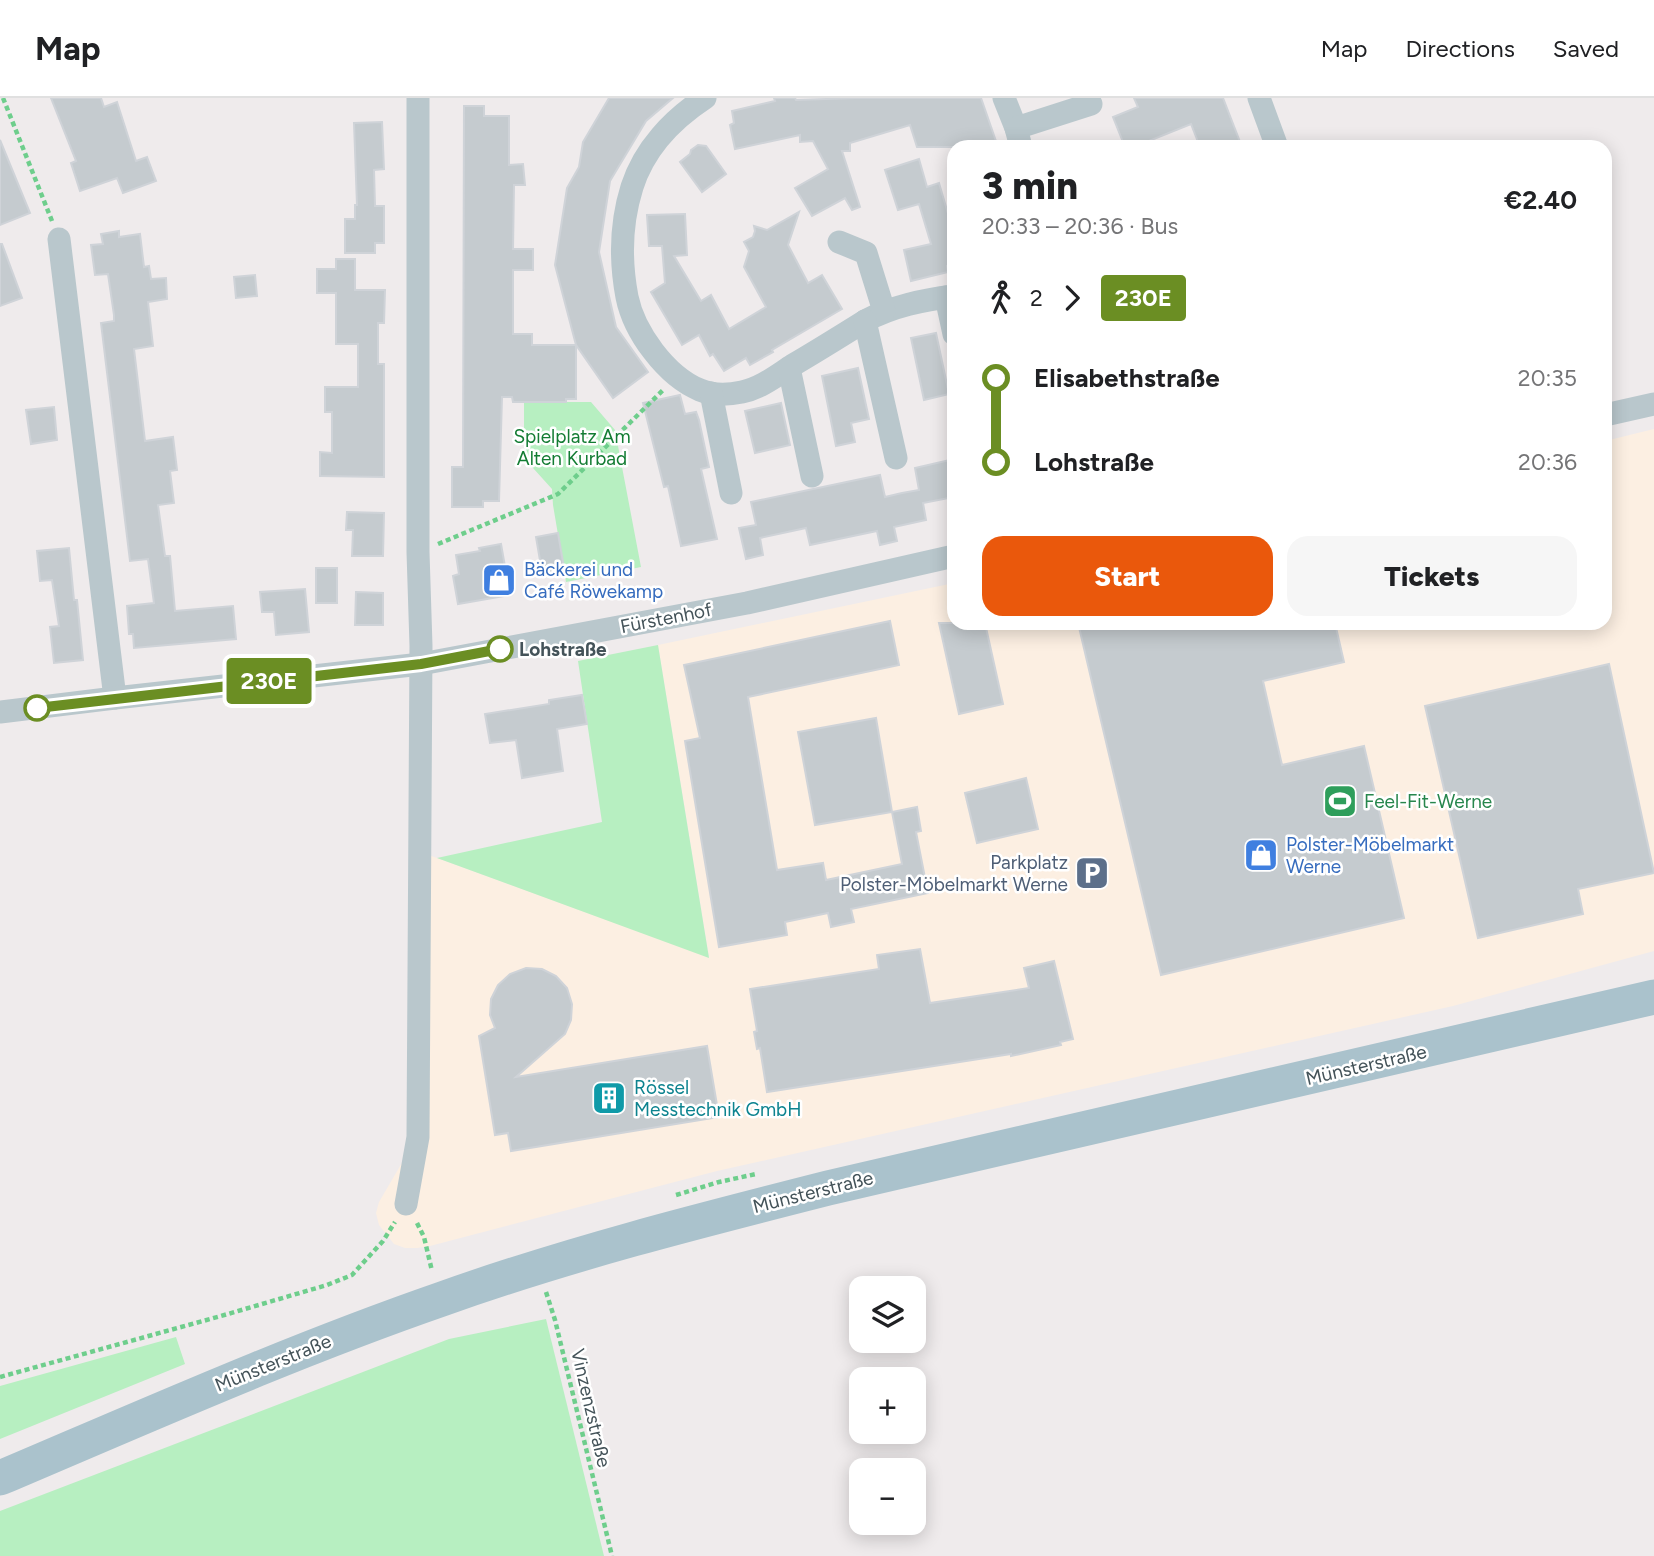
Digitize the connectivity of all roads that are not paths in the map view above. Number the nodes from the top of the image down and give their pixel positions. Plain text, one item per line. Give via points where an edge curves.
1 (418, 98) edge
2 (705, 98) edge
3 (1004, 98) edge
4 (1259, 98) edge
5 (1091, 104) dead end
6 (1018, 138) edge
7 (1275, 140) edge
8 (59, 239) road end
9 (839, 242) dead end
10 (947, 298) edge
11 (875, 316) junction
12 (789, 368) junction
13 (711, 393) junction
14 (1654, 404) edge
15 (1612, 413) edge
16 (896, 458) dead end
17 (812, 476) dead end
18 (731, 494) dead end
19 (947, 558) edge
20 (421, 664) junction
21 (115, 698) junction
22 (0, 712) edge
23 (1654, 998) edge
24 (406, 1204) road end
25 (0, 1478) edge

1 - 20 street
2 - 13 street via 674,121 643,162 626,207 622,235 627,300 647,342 676,377
3 - 6 street
4 - 7 street
5 - 6 street
8 - 21 street
9 - 11 street via 866,253
10 - 11 street
11 - 12 street
11 - 16 street
12 - 13 street via 755,389
12 - 17 street
13 - 18 street
14 - 15 street
19 - 20 street, Fürstenhof via 747,603
20 - 21 street, Fürstenhof
20 - 24 street via 418,1137
21 - 22 street, Fürstenhof
23 - 25 main road, Münsterstraße via 828,1188 538,1267 325,1342

